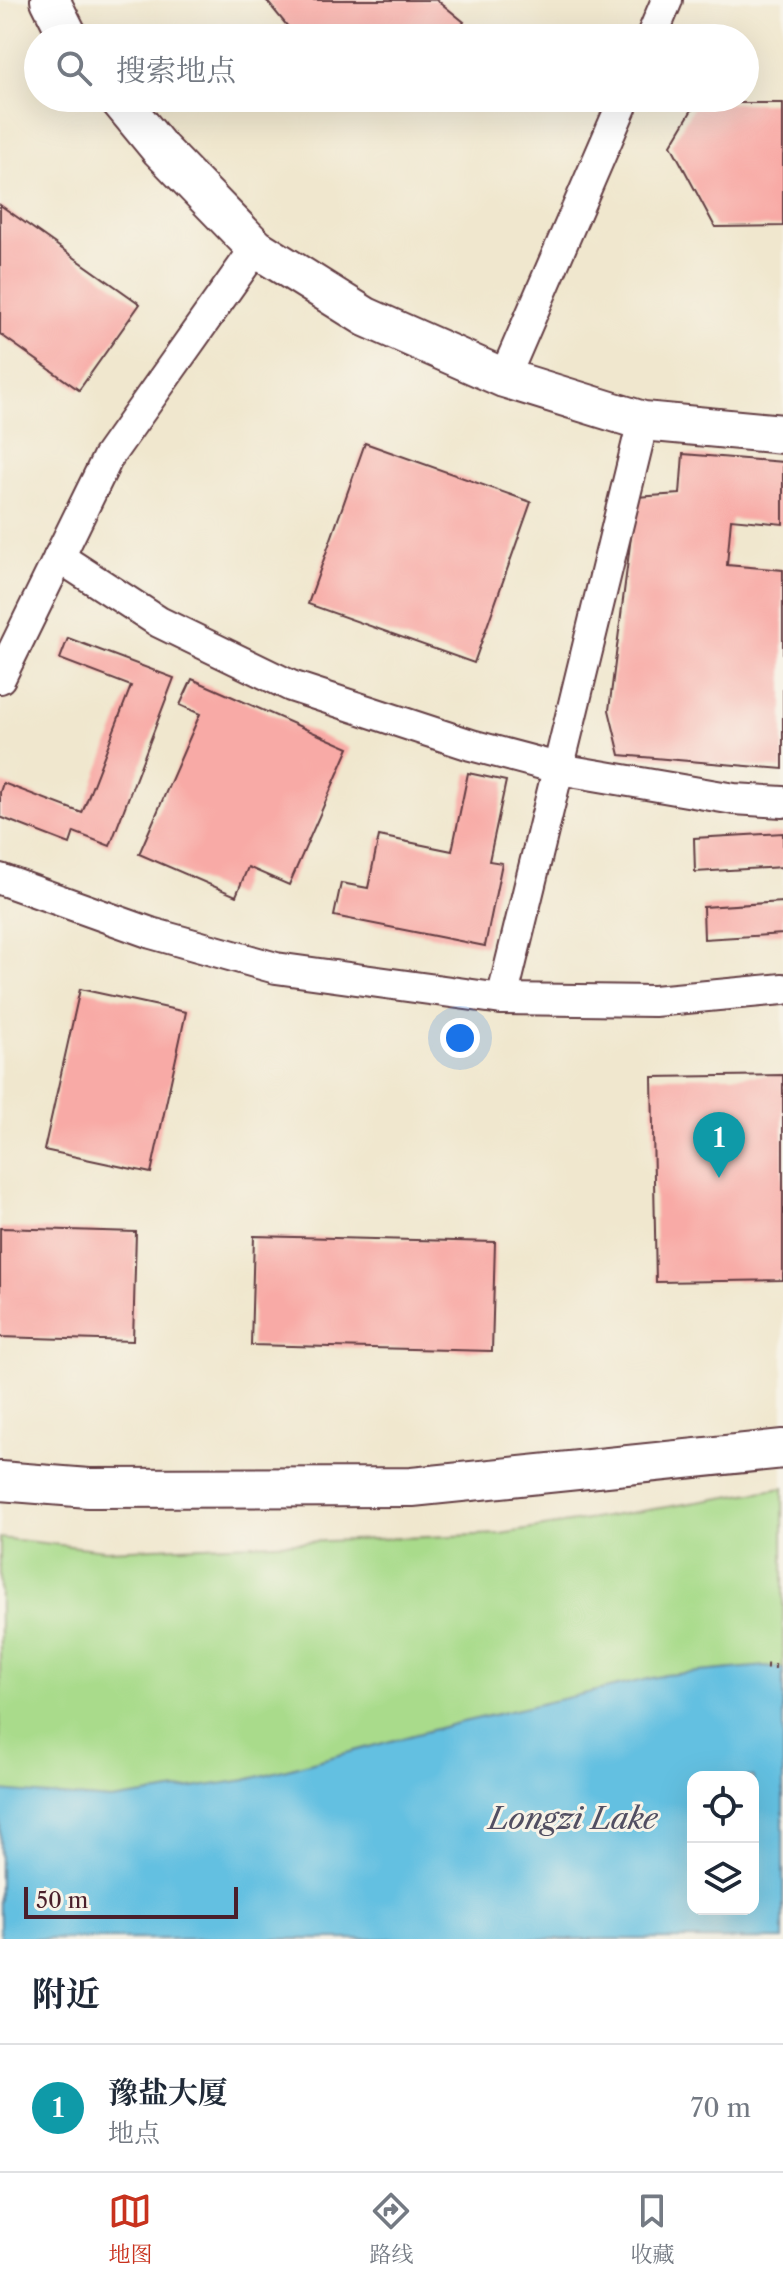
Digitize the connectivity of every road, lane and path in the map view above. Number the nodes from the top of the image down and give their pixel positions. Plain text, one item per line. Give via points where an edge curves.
1 (50, 0) edge
2 (667, 0) edge
3 (62, 24) edge
4 (657, 24) edge
5 (130, 112) edge
6 (619, 112) edge
7 (256, 248) junction
8 (504, 378) junction
9 (643, 421) junction
10 (783, 434) edge
11 (59, 557) junction
12 (0, 678) edge
13 (559, 768) junction
14 (783, 802) edge
15 (0, 879) edge
16 (783, 989) edge
17 (502, 999) junction
18 (783, 1449) edge
19 (0, 1481) edge
20 (766, 1666) dead end
21 (783, 1667) edge

1 - 3 street
2 - 4 street
5 - 7 street
6 - 8 street
7 - 8 street via 366,317
7 - 11 street via 108,457
8 - 9 street
9 - 10 street
9 - 13 street
11 - 12 street
11 - 13 street via 159,622 291,686
13 - 14 street via 734,799
13 - 17 street
15 - 17 street via 151,933 276,968
16 - 17 street via 654,1001
18 - 19 street via 412,1487 89,1488
20 - 21 path

